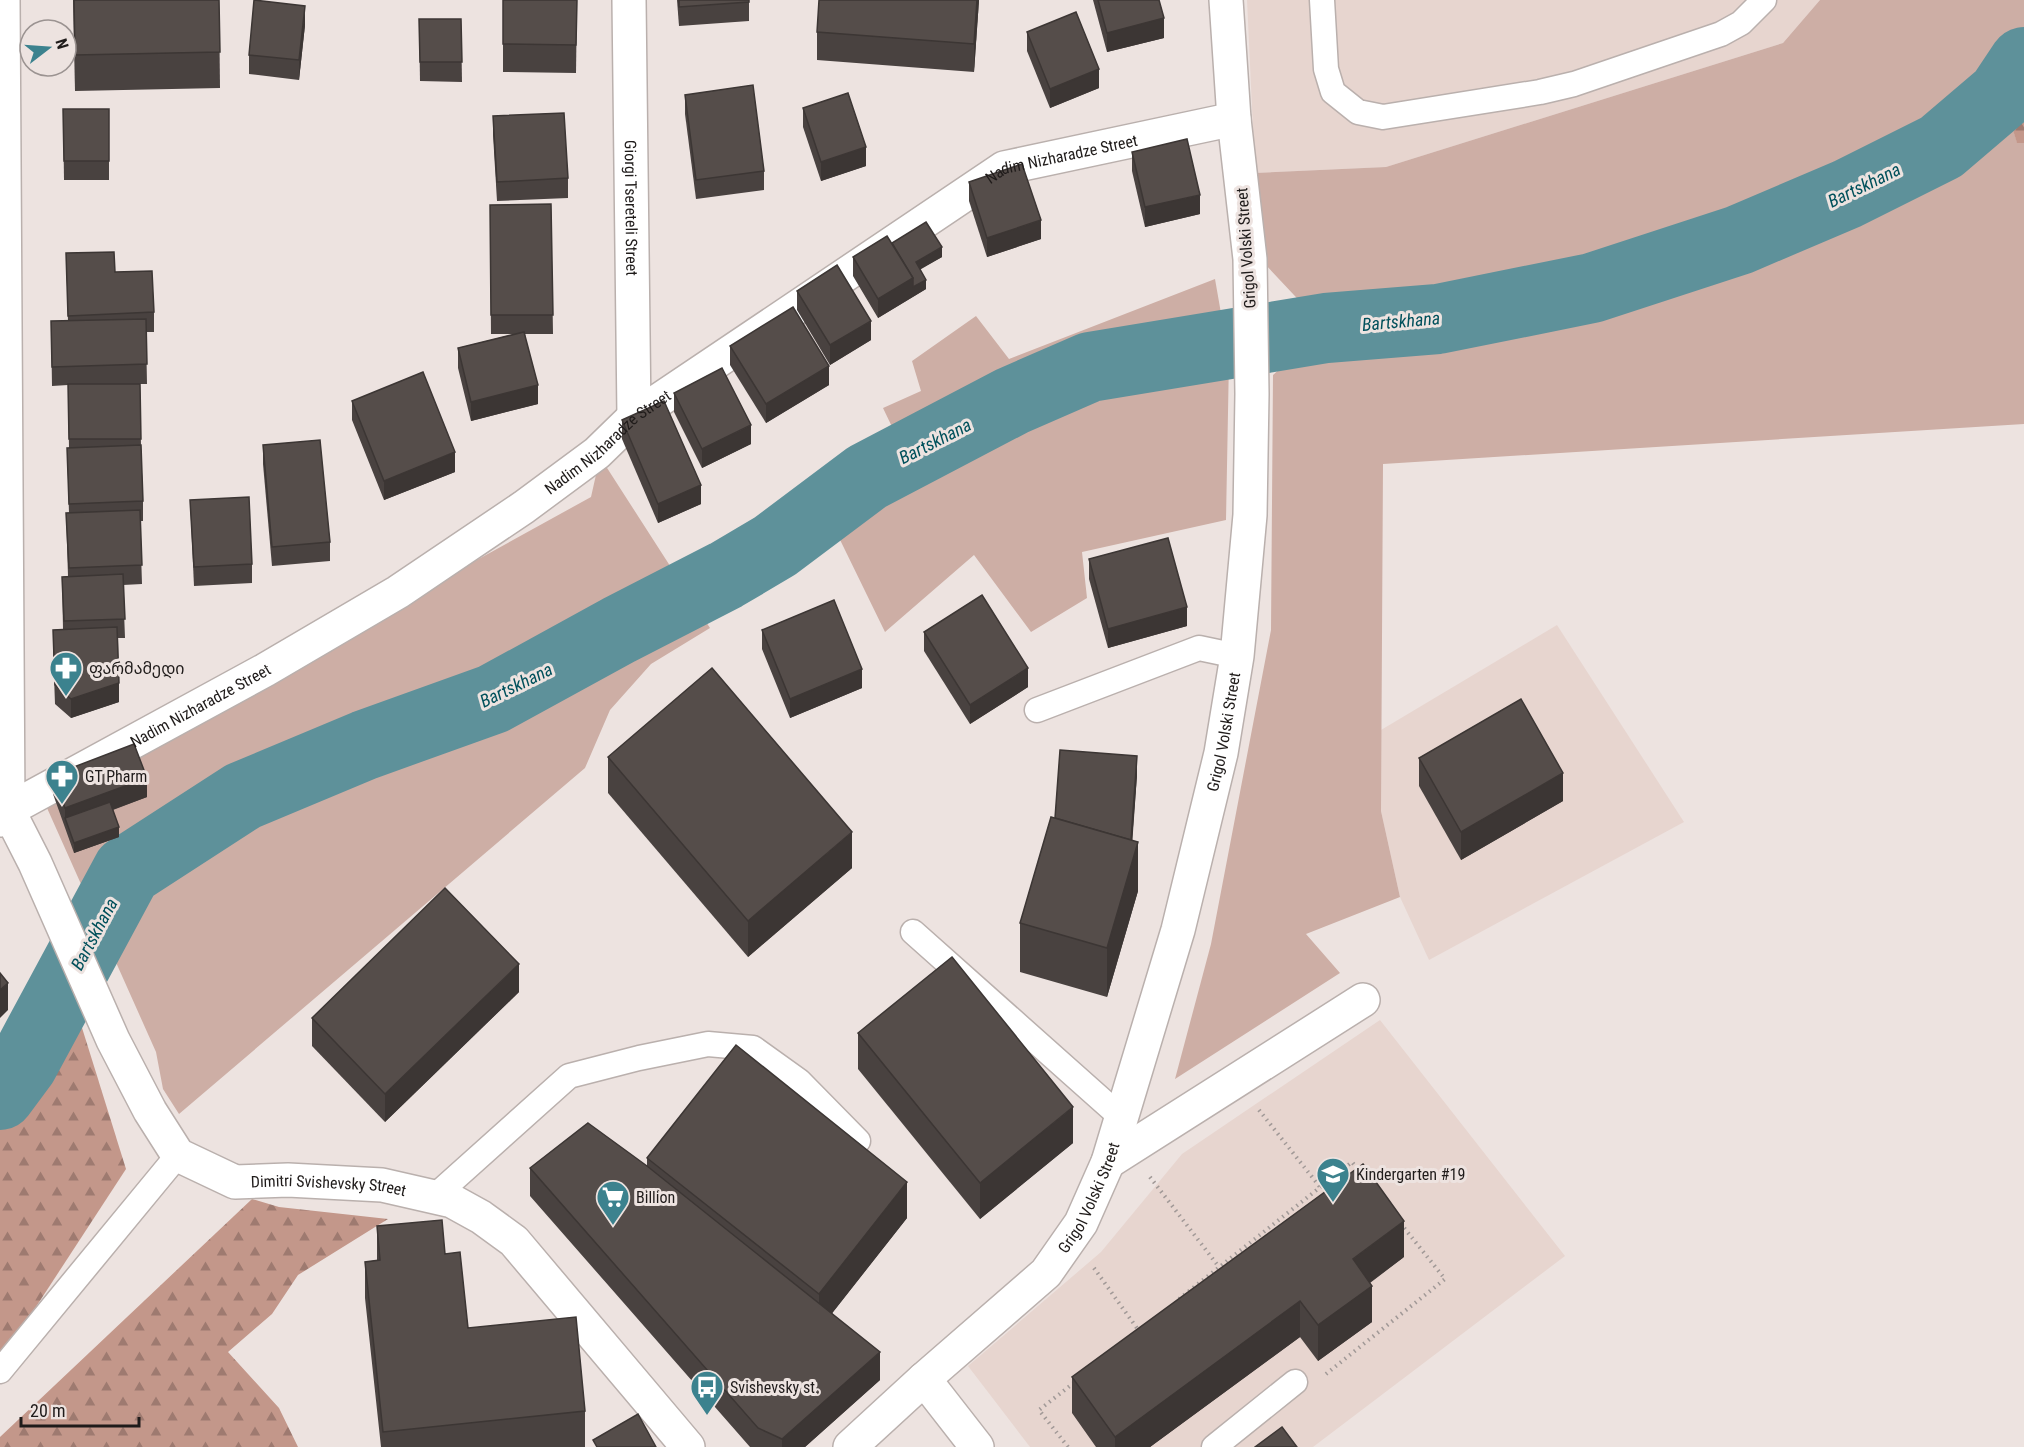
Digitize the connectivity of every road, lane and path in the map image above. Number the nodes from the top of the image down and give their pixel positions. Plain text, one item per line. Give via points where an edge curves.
1 (3, 0) edge
2 (629, 0) edge
3 (1226, 0) edge
4 (1322, 0) edge
5 (1764, 0) edge
6 (1234, 119) junction
7 (634, 417) junction
8 (1237, 656) junction
9 (1037, 710) dead end
10 (4, 815) edge
11 (913, 932) dead end
12 (1363, 1000) dead end
13 (1236, 1081) junction
14 (1122, 1118) junction
15 (858, 1141) edge
16 (178, 1155) junction
17 (1118, 1156) junction
18 (1366, 1180) edge
19 (1320, 1187) junction
20 (434, 1197) junction
21 (1395, 1216) edge
22 (1071, 1237) junction
23 (1219, 1267) junction
24 (1175, 1302) edge
25 (1130, 1338) edge
26 (0, 1371) edge
27 (924, 1379) junction
28 (1076, 1381) edge
29 (1295, 1382) joint
30 (688, 1447) edge
31 (849, 1447) edge
32 (977, 1447) edge
33 (1068, 1447) edge
34 (1214, 1447) edge

1 - 10 street
2 - 7 street, Giorgi Tsereteli Street
3 - 6 street, Grigol Volski Street
4 - 5 lane via 1326,69 1333,92 1358,112 1383,117 1574,84 1721,34 1741,23
6 - 7 street, Nadim Nizharadze Street via 1004,168
6 - 8 street, Grigol Volski Street via 1250,259 1252,394 1250,515
7 - 10 street, Nadim Nizharadze Street via 597,453 398,592
8 - 9 lane via 1199,648
8 - 14 street, Grigol Volski Street via 1221,753 1178,930
10 - 16 street via 35,863 113,1040
11 - 14 lane
12 - 13 street
13 - 17 street
13 - 19 path
14 - 17 street, Grigol Volski Street
15 - 20 lane via 799,1081 753,1048 708,1044 569,1076
16 - 20 street, Dimitri Svishevsky Street via 235,1182 288,1180 382,1185
16 - 26 lane
17 - 22 street, Grigol Volski Street
17 - 23 path
18 - 19 path via 1352,1162
19 - 23 path
20 - 30 street, Dimitri Svishevsky Street via 452,1201 514,1241
21 - 29 path via 1445,1279 1303,1392
22 - 25 path via 1139,1331
22 - 27 street, Grigol Volski Street via 1046,1273
23 - 24 path
27 - 31 street
27 - 32 street
28 - 33 path via 1039,1410
29 - 34 lane

